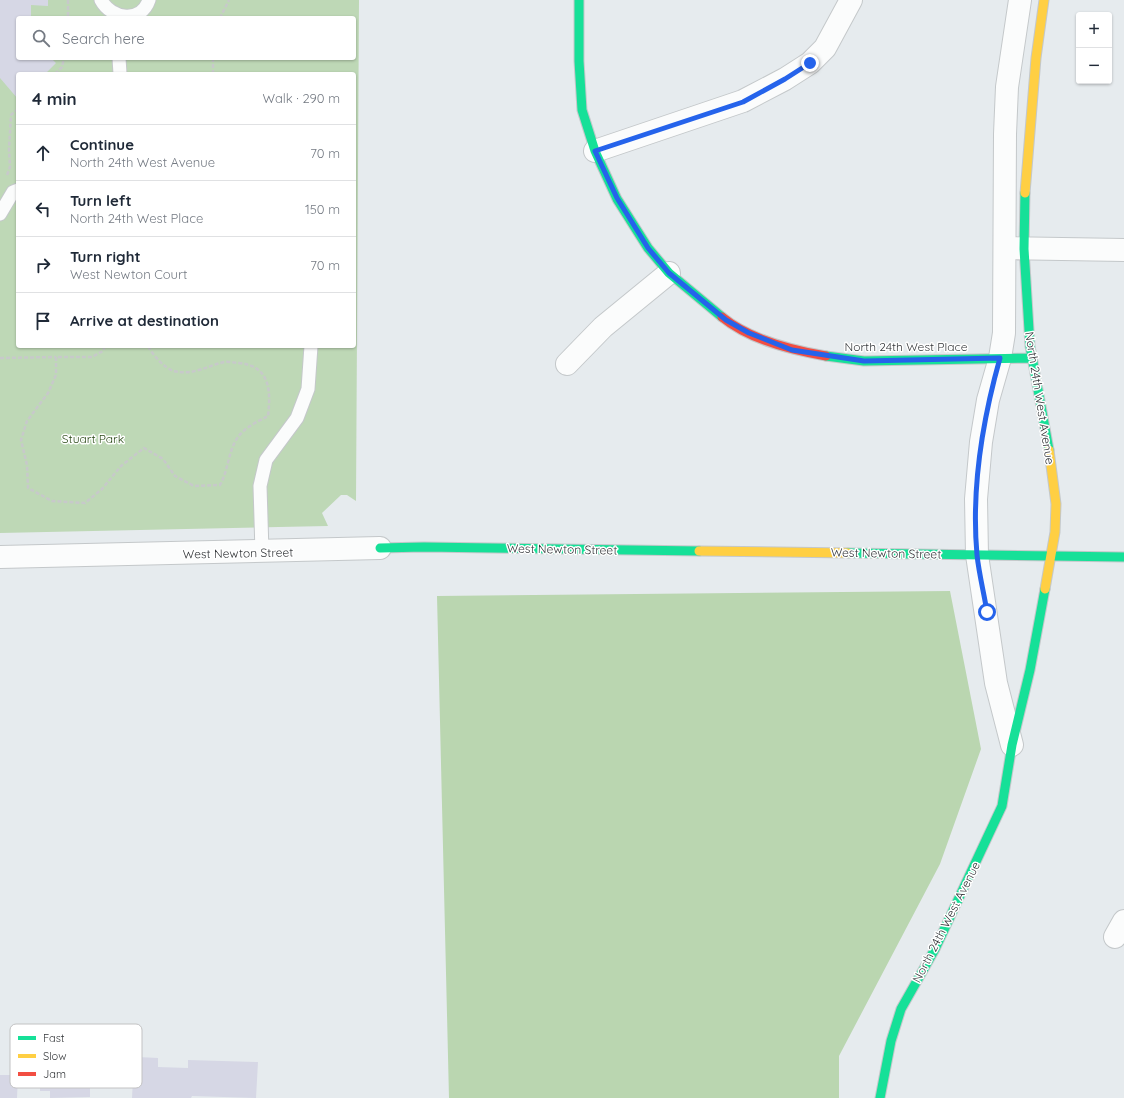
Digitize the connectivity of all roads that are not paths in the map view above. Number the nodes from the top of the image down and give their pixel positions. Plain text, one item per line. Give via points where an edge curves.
1 (101, 0) edge
2 (150, 0) edge
3 (579, 0) edge
4 (851, 0) edge
5 (1020, 0) edge
6 (1044, 0) edge
7 (116, 16) edge
8 (127, 16) edge
9 (119, 60) edge
10 (120, 72) edge
11 (595, 151) junction
12 (16, 191) edge
13 (0, 214) edge
14 (1014, 249) junction
15 (1124, 250) edge
16 (669, 273) junction
17 (311, 348) edge
18 (1000, 358) junction
19 (1032, 358) junction
20 (567, 364) dead end
21 (380, 548) joint
22 (262, 552) junction
23 (977, 555) junction
24 (1051, 556) junction
25 (0, 557) edge
26 (1124, 557) edge
27 (1012, 745) junction
28 (880, 1098) edge

1 - 7 lane
2 - 8 lane via 136,15
3 - 11 street, North 24th West Place via 582,110
4 - 11 street via 825,48 810,63 785,79 743,102
5 - 14 street, North 24th West Avenue via 1007,87 1003,177
6 - 14 street, North 24th West Avenue via 1025,186
9 - 10 lane
11 - 16 street, North 24th West Place via 633,226
12 - 13 lane
14 - 15 street
14 - 18 street, North 24th West Avenue
14 - 19 street, North 24th West Avenue
16 - 18 street, North 24th West Place via 726,320 749,333 792,350 864,361
16 - 20 street via 603,327
17 - 22 lane via 308,389 297,418 266,460 260,486
18 - 19 street, North 24th West Place
18 - 23 street, North 24th West Avenue via 988,400 981,442 976,499
19 - 24 street, North 24th West Avenue via 1052,466 1056,504
21 - 22 street, West Newton Street
21 - 23 street, West Newton Street
22 - 25 street, West Newton Street
23 - 24 street, West Newton Street
23 - 27 street, North 24th West Avenue via 996,683
24 - 26 street, West Newton Street
24 - 27 street, North 24th West Avenue via 1030,670
27 - 28 street, North 24th West Avenue via 1002,806 935,949 901,1009 891,1041

